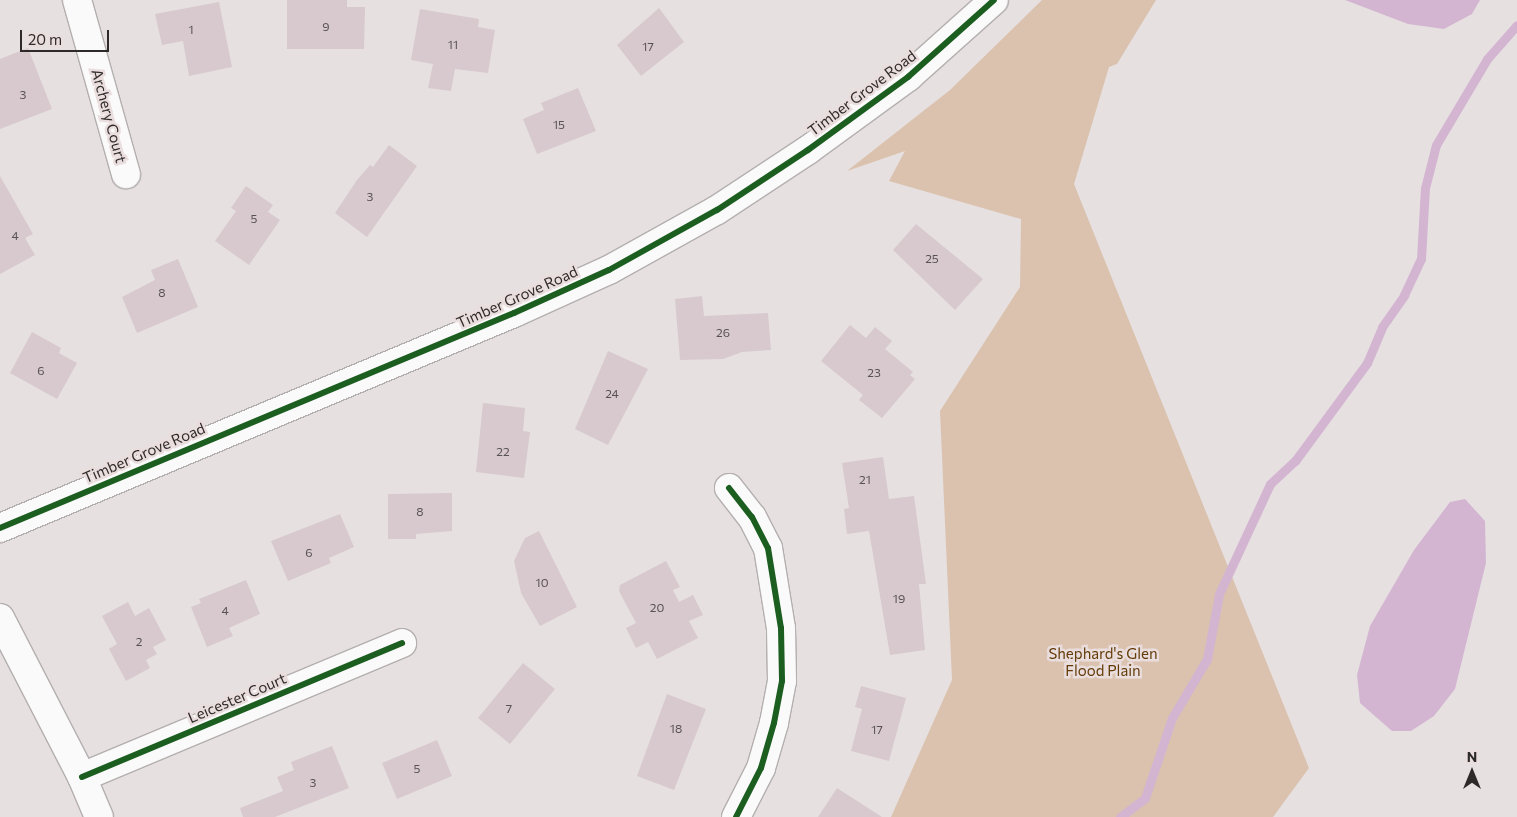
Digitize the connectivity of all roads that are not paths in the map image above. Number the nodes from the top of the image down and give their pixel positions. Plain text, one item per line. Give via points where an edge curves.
1 (77, 0) edge
2 (994, 0) edge
3 (126, 174) dead end
4 (728, 488) dead end
5 (0, 528) edge
6 (0, 618) edge
7 (402, 643) dead end
8 (82, 777) junction
9 (99, 817) edge
10 (736, 817) edge

1 - 3 street, Archery Court
2 - 5 street, Timber Grove Road via 908,77 808,150 717,210 609,270 514,313
4 - 10 street via 752,517 768,548 781,628 782,682 774,723 761,768
6 - 8 street
7 - 8 street, Leicester Court
8 - 9 street

